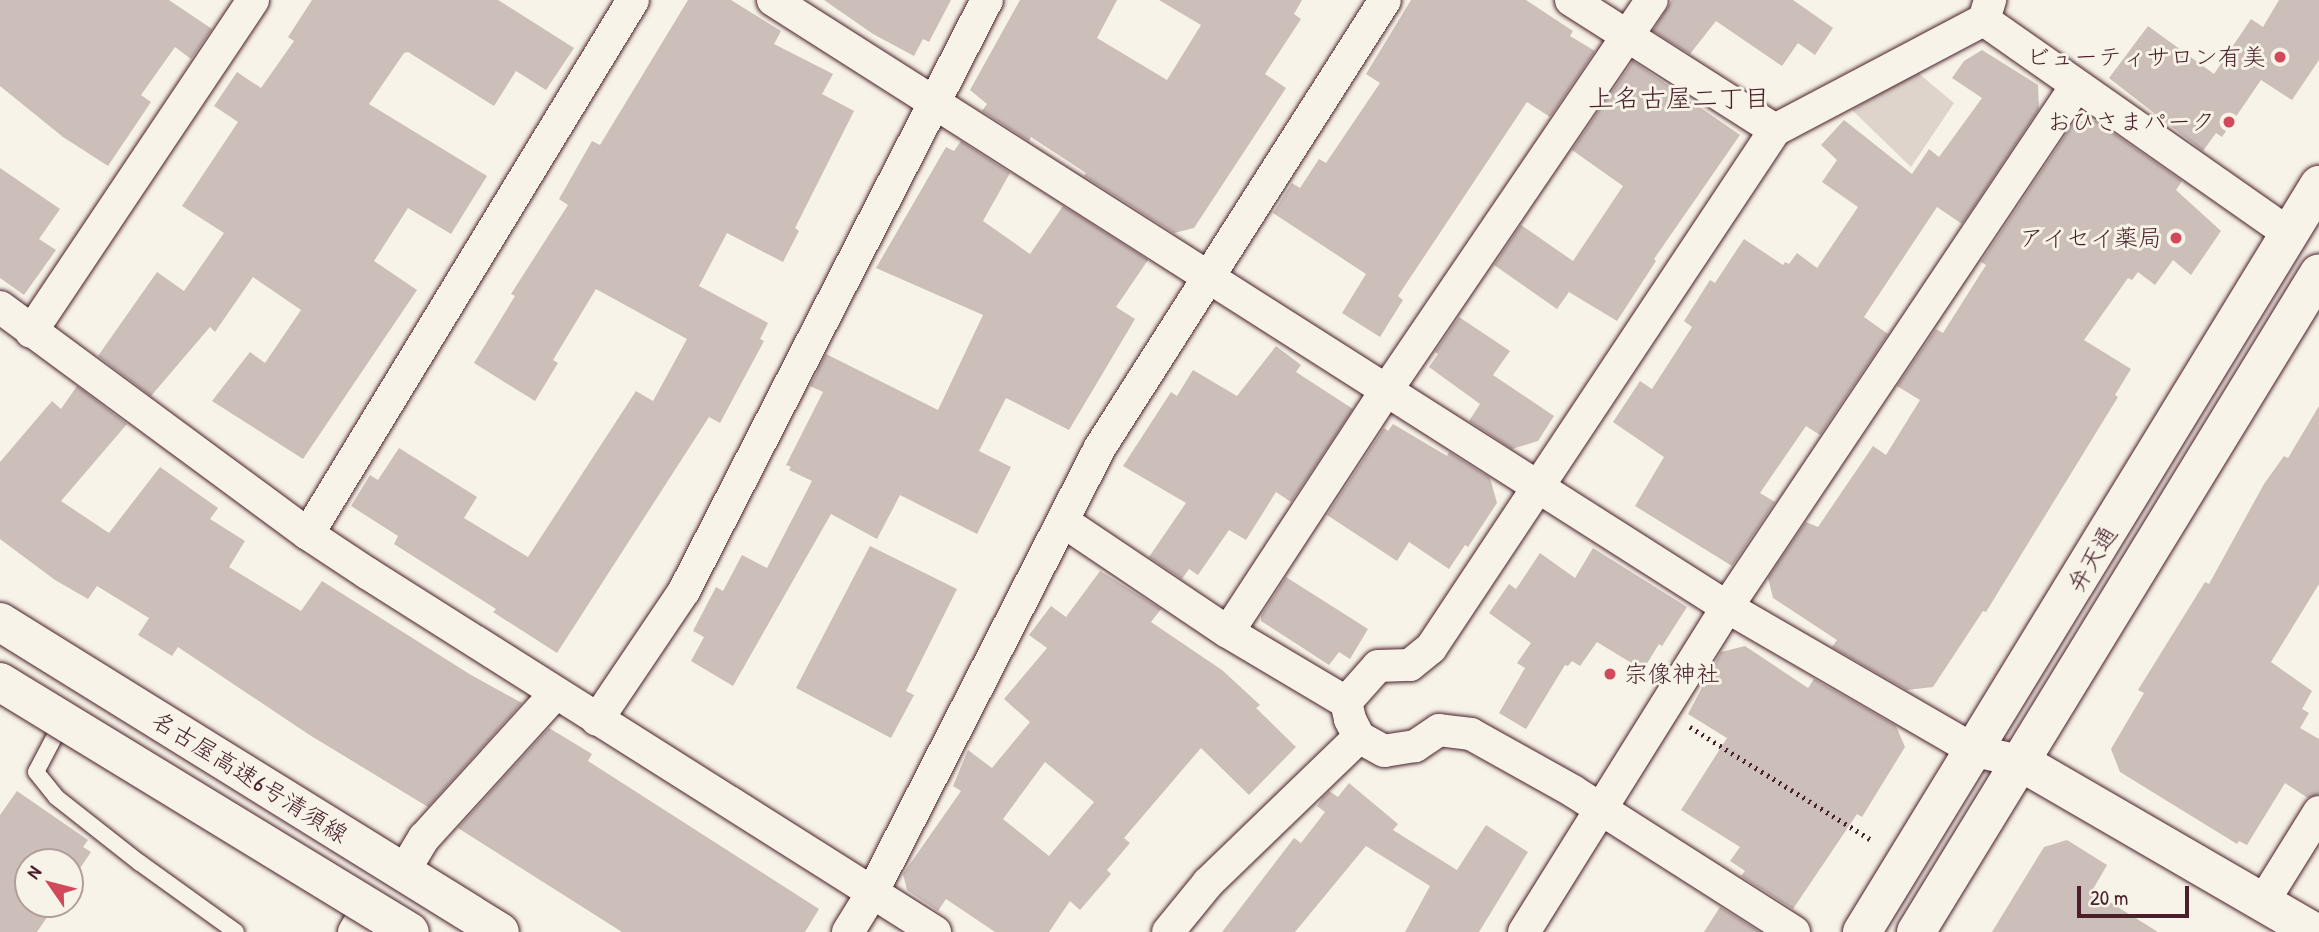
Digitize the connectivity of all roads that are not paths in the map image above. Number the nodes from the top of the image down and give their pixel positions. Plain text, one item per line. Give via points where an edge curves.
1 (253, 0) edge
2 (633, 0) edge
3 (773, 0) edge
4 (987, 0) edge
5 (1385, 0) edge
6 (1571, 0) edge
7 (1652, 0) edge
8 (1987, 10) edge
9 (1628, 34) junction
10 (2076, 86) junction
11 (935, 103) junction
12 (1775, 131) junction
13 (2319, 185) edge
14 (2290, 234) junction
15 (1209, 275) junction
16 (2317, 282) edge
17 (0, 307) edge
18 (30, 332) junction
19 (1386, 391) junction
20 (1538, 488) junction
21 (1064, 522) junction
22 (308, 534) junction
23 (1727, 607) junction
24 (0, 622) edge
25 (1228, 632) junction
26 (0, 682) edge
27 (555, 694) junction
28 (1346, 702) junction
29 (597, 720) junction
30 (57, 732) dead end
31 (1359, 737) junction
32 (1975, 751) junction
33 (2020, 761) junction
34 (1601, 809) junction
35 (2319, 812) edge
36 (410, 861) dead end
37 (872, 893) junction
38 (2263, 902) junction
39 (236, 932) edge
40 (410, 932) edge
41 (500, 932) edge
42 (848, 932) edge
43 (936, 932) edge
44 (1168, 932) edge
45 (1524, 932) edge
46 (1794, 932) edge
47 (1862, 932) edge
48 (1916, 932) edge
49 (2314, 932) edge

1 - 18 street
2 - 22 street
3 - 11 street
4 - 11 street
5 - 15 street
6 - 9 street
7 - 9 street
8 - 10 street
8 - 12 street
9 - 12 street
9 - 19 street
10 - 14 street
10 - 23 street
11 - 15 street
11 - 29 street via 684,591
12 - 20 street
13 - 14 main road, 弁天通
14 - 32 main road, 弁天通
15 - 19 street
15 - 21 street via 1099,449
16 - 33 main road, 弁天通
17 - 18 street
18 - 22 street
19 - 20 street
19 - 25 street
20 - 23 street
20 - 28 street via 1431,649 1410,665 1378,666
21 - 25 street
21 - 37 street
22 - 27 street
23 - 32 street
23 - 34 street
24 - 41 main road, 名古屋高速6号清須線
25 - 28 street
26 - 40 main road, 名古屋高速6号清須線, bridge
27 - 29 street
27 - 36 street via 424,838
28 - 31 street
29 - 37 street
30 - 39 lane via 36,772 56,797
31 - 34 street via 1384,751 1415,746 1439,730 1471,734
31 - 44 street via 1208,883
32 - 33 street
32 - 47 main road, 弁天通
33 - 38 main road
33 - 48 main road, 弁天通
34 - 45 street
34 - 46 street
35 - 38 street
37 - 42 street
37 - 43 street
38 - 49 main road

